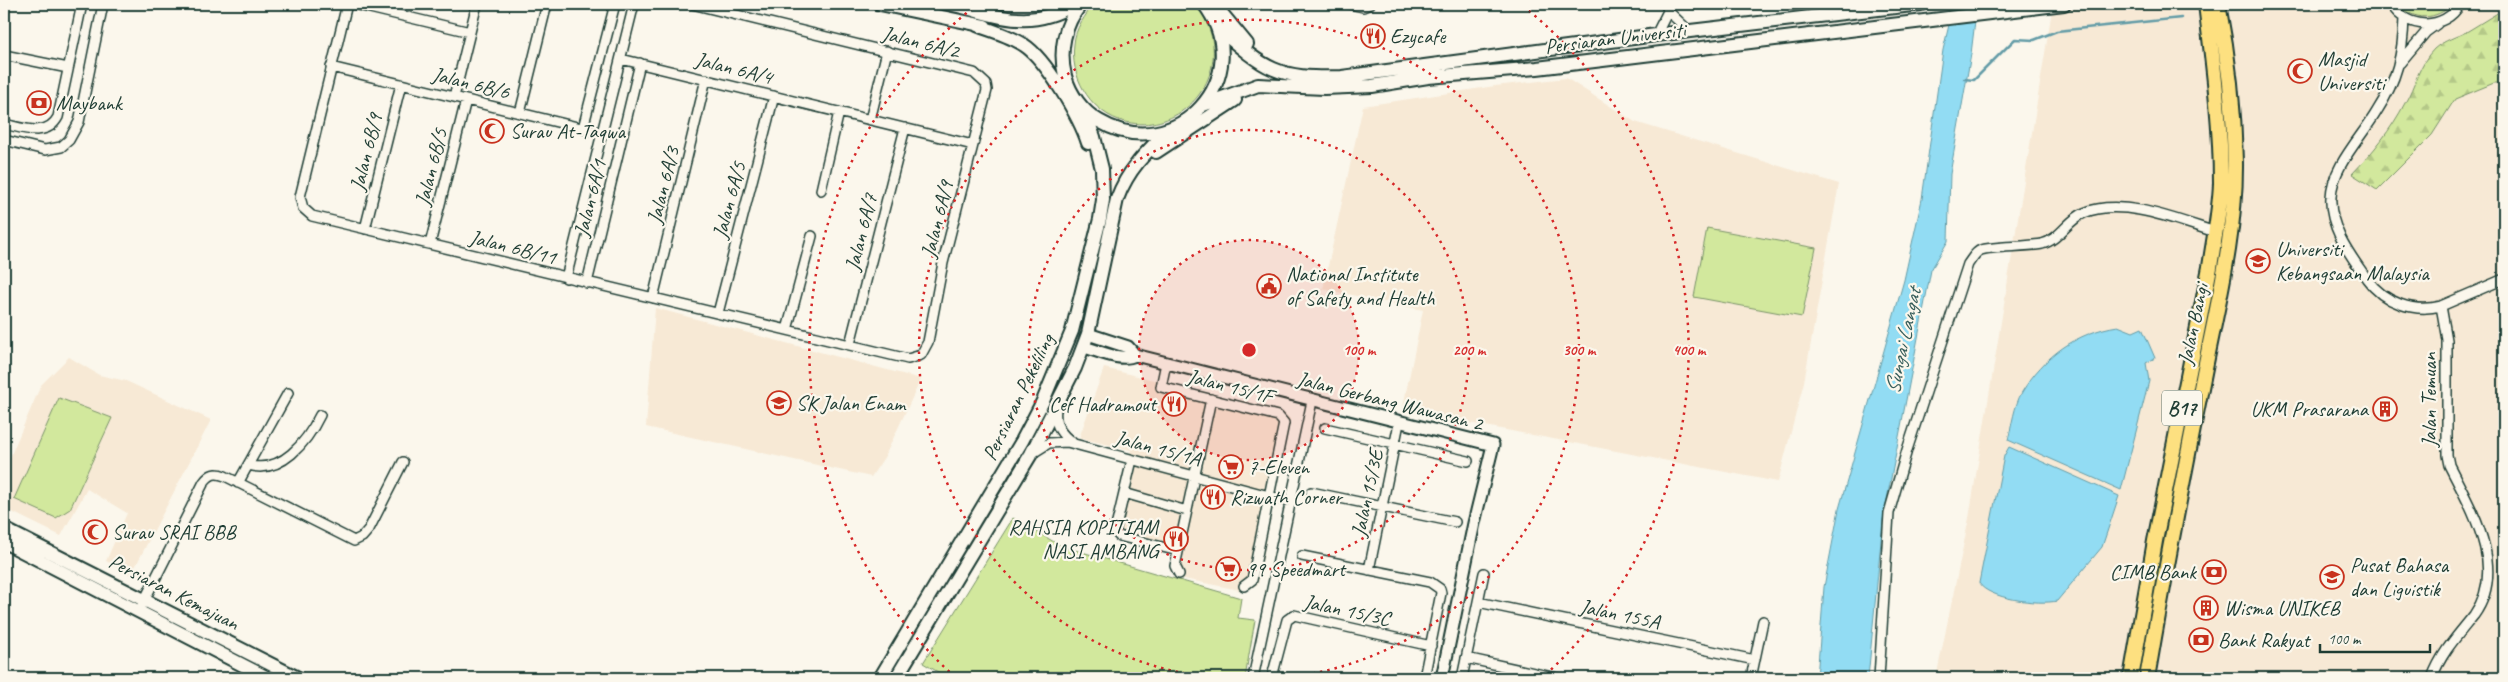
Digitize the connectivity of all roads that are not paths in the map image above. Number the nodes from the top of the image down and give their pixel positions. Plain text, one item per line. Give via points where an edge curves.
1 (82, 4) edge
2 (103, 4) edge
3 (347, 4) edge
4 (353, 4) edge
5 (477, 4) edge
6 (547, 4) edge
7 (615, 4) edge
8 (634, 4) edge
9 (692, 4) edge
10 (880, 4) edge
11 (949, 4) edge
12 (1061, 4) edge
13 (1075, 4) edge
14 (1081, 4) edge
15 (1204, 4) edge
16 (1214, 4) edge
17 (1350, 4) edge
18 (1370, 4) edge
19 (1921, 4) edge
20 (2064, 4) edge
21 (2197, 4) edge
22 (2391, 4) edge
23 (2460, 4) edge
24 (2214, 6) edge
25 (1667, 7) edge
26 (976, 10) junction
27 (2404, 18) junction
28 (2444, 20) junction
29 (978, 25) junction
30 (1218, 28) junction
31 (1689, 31) junction
32 (470, 32) junction
33 (1656, 35) junction
34 (887, 51) junction
35 (4, 55) edge
36 (621, 59) junction
37 (640, 63) junction
38 (2400, 64) junction
39 (331, 67) junction
40 (68, 68) junction
41 (1376, 73) junction
42 (706, 80) junction
43 (1067, 80) junction
44 (401, 84) junction
45 (1372, 86) junction
46 (987, 90) joint
47 (774, 96) junction
48 (454, 97) junction
49 (466, 100) junction
50 (1203, 105) junction
51 (1083, 108) junction
52 (839, 112) junction
53 (520, 113) junction
54 (870, 120) junction
55 (4, 124) edge
56 (583, 128) junction
57 (905, 128) junction
58 (1170, 129) junction
59 (602, 133) junction
60 (4, 140) edge
61 (973, 145) junction
62 (821, 190) dead end
63 (1112, 228) junction
64 (365, 229) junction
65 (2215, 232) junction
66 (812, 236) dead end
67 (430, 244) junction
68 (1091, 257) junction
69 (566, 278) junction
70 (2504, 279) edge
71 (587, 283) junction
72 (653, 298) junction
73 (2442, 306) junction
74 (718, 313) junction
75 (787, 330) junction
76 (1088, 334) junction
77 (850, 344) junction
78 (1084, 347) junction
79 (921, 355) joint
80 (1135, 355) junction
81 (1166, 363) junction
82 (288, 392) dead end
83 (1211, 400) junction
84 (1312, 401) junction
85 (1056, 404) junction
86 (320, 415) dead end
87 (1399, 423) junction
88 (1325, 428) dead end
89 (1074, 444) junction
90 (1395, 444) junction
91 (1031, 454) junction
92 (1132, 460) junction
93 (1468, 461) dead end
94 (403, 462) dead end
95 (248, 465) junction
96 (1194, 476) junction
97 (238, 483) junction
98 (1311, 492) dead end
99 (1124, 493) junction
100 (1270, 496) junction
101 (1291, 502) junction
102 (1382, 507) junction
103 (1187, 511) junction
104 (1456, 522) dead end
105 (4, 529) edge
106 (4, 542) edge
107 (1178, 551) junction
108 (1302, 556) dead end
109 (1369, 570) junction
110 (1484, 573) dead end
111 (1179, 574) dead end
112 (1244, 586) dead end
113 (144, 600) junction
114 (1478, 602) junction
115 (138, 612) junction
116 (1763, 621) dead end
117 (1431, 646) junction
118 (1466, 658) junction
119 (1755, 660) junction
120 (1253, 676) edge
121 (268, 678) edge
122 (298, 678) edge
123 (880, 678) edge
124 (896, 678) edge
125 (1274, 678) edge
126 (1424, 678) edge
127 (1442, 678) edge
128 (1462, 678) edge
129 (1557, 678) edge
130 (1751, 678) edge
131 (1879, 678) edge
132 (2131, 678) edge
133 (2147, 678) edge
134 (2432, 678) edge

1 - 40 street
2 - 60 street via 79,122 69,140 61,147 45,150
3 - 39 street, Jalan 6B/11
4 - 32 street
5 - 32 street
6 - 53 street
7 - 56 street
8 - 36 street
9 - 34 street, Jalan 6A/2
10 - 29 main road
11 - 26 main road
12 - 26 main road via 1028,15
13 - 26 main road via 1054,15 1029,21
14 - 43 main road via 1072,17 1063,42 1063,68
15 - 30 main road
16 - 41 main road via 1239,37 1269,61 1316,72
17 - 18 street via 1363,7
19 - 31 main road, Persiaran Universiti
20 - 45 main road, Persiaran Universiti
21 - 24 main road
22 - 27 street
23 - 28 street
24 - 65 main road, Jalan Bangi / B17 via 2221,184
24 - 133 main road, Jalan Bangi / B17 via 2230,88 2235,162 2232,216
25 - 31 street
25 - 33 street
27 - 28 street via 2419,24
27 - 38 street
28 - 38 street via 2426,32
29 - 43 main road via 1013,32 1029,40
29 - 68 main road via 1024,44 1032,51 1072,108 1092,158 1096,201
30 - 41 main road, Persiaran Universiti via 1258,62 1279,72 1308,78
30 - 50 main road via 1220,68 1211,94
31 - 33 main road, Persiaran Universiti
32 - 48 street
33 - 41 main road, Persiaran Universiti
34 - 46 street, Jalan 6A/2 via 974,73 982,78
34 - 54 street
35 - 40 street
36 - 37 street, Jalan 6A/4
36 - 59 street
37 - 42 street, Jalan 6A/4
37 - 71 street, Jalan 6A/1
38 - 73 street via 2378,110 2340,168 2330,199 2343,241 2373,288 2409,307
39 - 44 street, Jalan 6B/6
39 - 64 street, Jalan 6B/11 via 300,197 303,208 312,216
40 - 55 street via 54,126 33,130
42 - 47 street, Jalan 6A/4
42 - 72 street, Jalan 6A/3
43 - 51 main road, Persiaran Pekeliling
44 - 48 street, Jalan 6B/6
44 - 64 street, Jalan 6B/9
45 - 50 main road, Persiaran Universiti via 1258,85
45 - 63 main road via 1332,93 1268,91 1226,104 1154,154 1130,184
46 - 61 street, Jalan 6A/9
47 - 52 street, Jalan 6A/4
47 - 74 street, Jalan 6A/5
48 - 49 street, Jalan 6B/6
49 - 53 street, Jalan 6B/6
49 - 67 street, Jalan 6B/5
50 - 58 main road
51 - 58 main road via 1094,118 1123,132 1154,133
51 - 68 main road, Persiaran Pekeliling via 1102,169 1103,200
52 - 54 street, Jalan 6A/4
52 - 62 street
53 - 56 street, Jalan 6B/6
54 - 57 street, Jalan 6A/4
56 - 59 street, Jalan 6B/6
57 - 61 street, Jalan 6A/4
57 - 77 street, Jalan 6A/7
58 - 63 main road, Persiaran Pekeliling via 1130,171 1117,198
59 - 69 street
61 - 79 street, Jalan 6A/9 via 943,263 928,342
63 - 76 main road, Persiaran Pekeliling
64 - 67 street, Jalan 6B/11
65 - 131 street via 2168,217 2110,208 2086,212 2073,219 2048,242 1981,250 1974,255 1968,264 1889,513
65 - 132 main road, Jalan Bangi / B17
66 - 75 street
67 - 69 street, Jalan 6B/11
68 - 123 main road, Persiaran Pekeliling via 1072,331 1042,401 1007,466
69 - 71 street, Jalan 6B/11
70 - 73 street
71 - 72 street, Jalan 6B/11
72 - 74 street, Jalan 6B/11
73 - 134 street, Jalan Temuan via 2447,340 2447,455 2483,533 2488,553 2489,585 2482,602 2440,660
74 - 75 street, Jalan 6B/11
75 - 77 street, Jalan 6B/11
76 - 78 main road, Persiaran Pekeliling
76 - 80 street, Jalan Gerbang Wawasan 2 via 1128,347
77 - 79 street, Jalan 6B/11 via 908,359
78 - 80 street, Jalan Gerbang Wawasan 2 via 1122,358
78 - 85 main road, Persiaran Pekeliling
80 - 81 street, Jalan Gerbang Wawasan 2
81 - 83 street, Jalan 15/1F via 1161,387
81 - 84 street, Jalan Gerbang Wawasan 2
82 - 95 street
83 - 96 street
83 - 100 street, Jalan 15/1F via 1278,416 1284,426
84 - 87 street, Jalan Gerbang Wawasan 2
84 - 101 street
85 - 89 street via 1059,430
85 - 91 main road, Persiaran Pekeliling
86 - 95 street via 308,437 285,457 267,468
87 - 90 street, Jalan 15/3E
87 - 127 street, Jalan Gerbang Wawasan 2 via 1493,445
88 - 90 street
89 - 91 street, Jalan 15/1A via 1049,443
89 - 92 street, Jalan 15/1A
90 - 93 street
90 - 102 street, Jalan 15/3E
91 - 124 main road, Persiaran Pekeliling
92 - 96 street, Jalan 15/1A
92 - 99 street
94 - 97 street via 368,529 354,541
95 - 97 street
96 - 100 street, Jalan 15/1A
96 - 103 street
97 - 113 street via 220,474 207,478
98 - 102 street
99 - 103 street
99 - 107 street via 1114,527 1119,536
100 - 101 street, Jalan 15/1A
100 - 112 street via 1252,580
101 - 120 street
102 - 104 street
102 - 109 street, Jalan 15/3E
103 - 107 street
105 - 113 main road, Persiaran Kemajuan
106 - 115 main road, Persiaran Kemajuan
107 - 111 street via 1175,569
108 - 109 street
109 - 117 street via 1436,585 1441,593
110 - 114 street
113 - 115 street
113 - 122 main road, Persiaran Kemajuan
114 - 118 street
114 - 119 street, Jalan 155A
115 - 121 main road, Persiaran Kemajuan
116 - 119 street
117 - 125 street, Jalan 15/3C via 1294,615 1287,620
117 - 126 street
118 - 128 street
118 - 129 street
119 - 130 street
120 - 125 street

